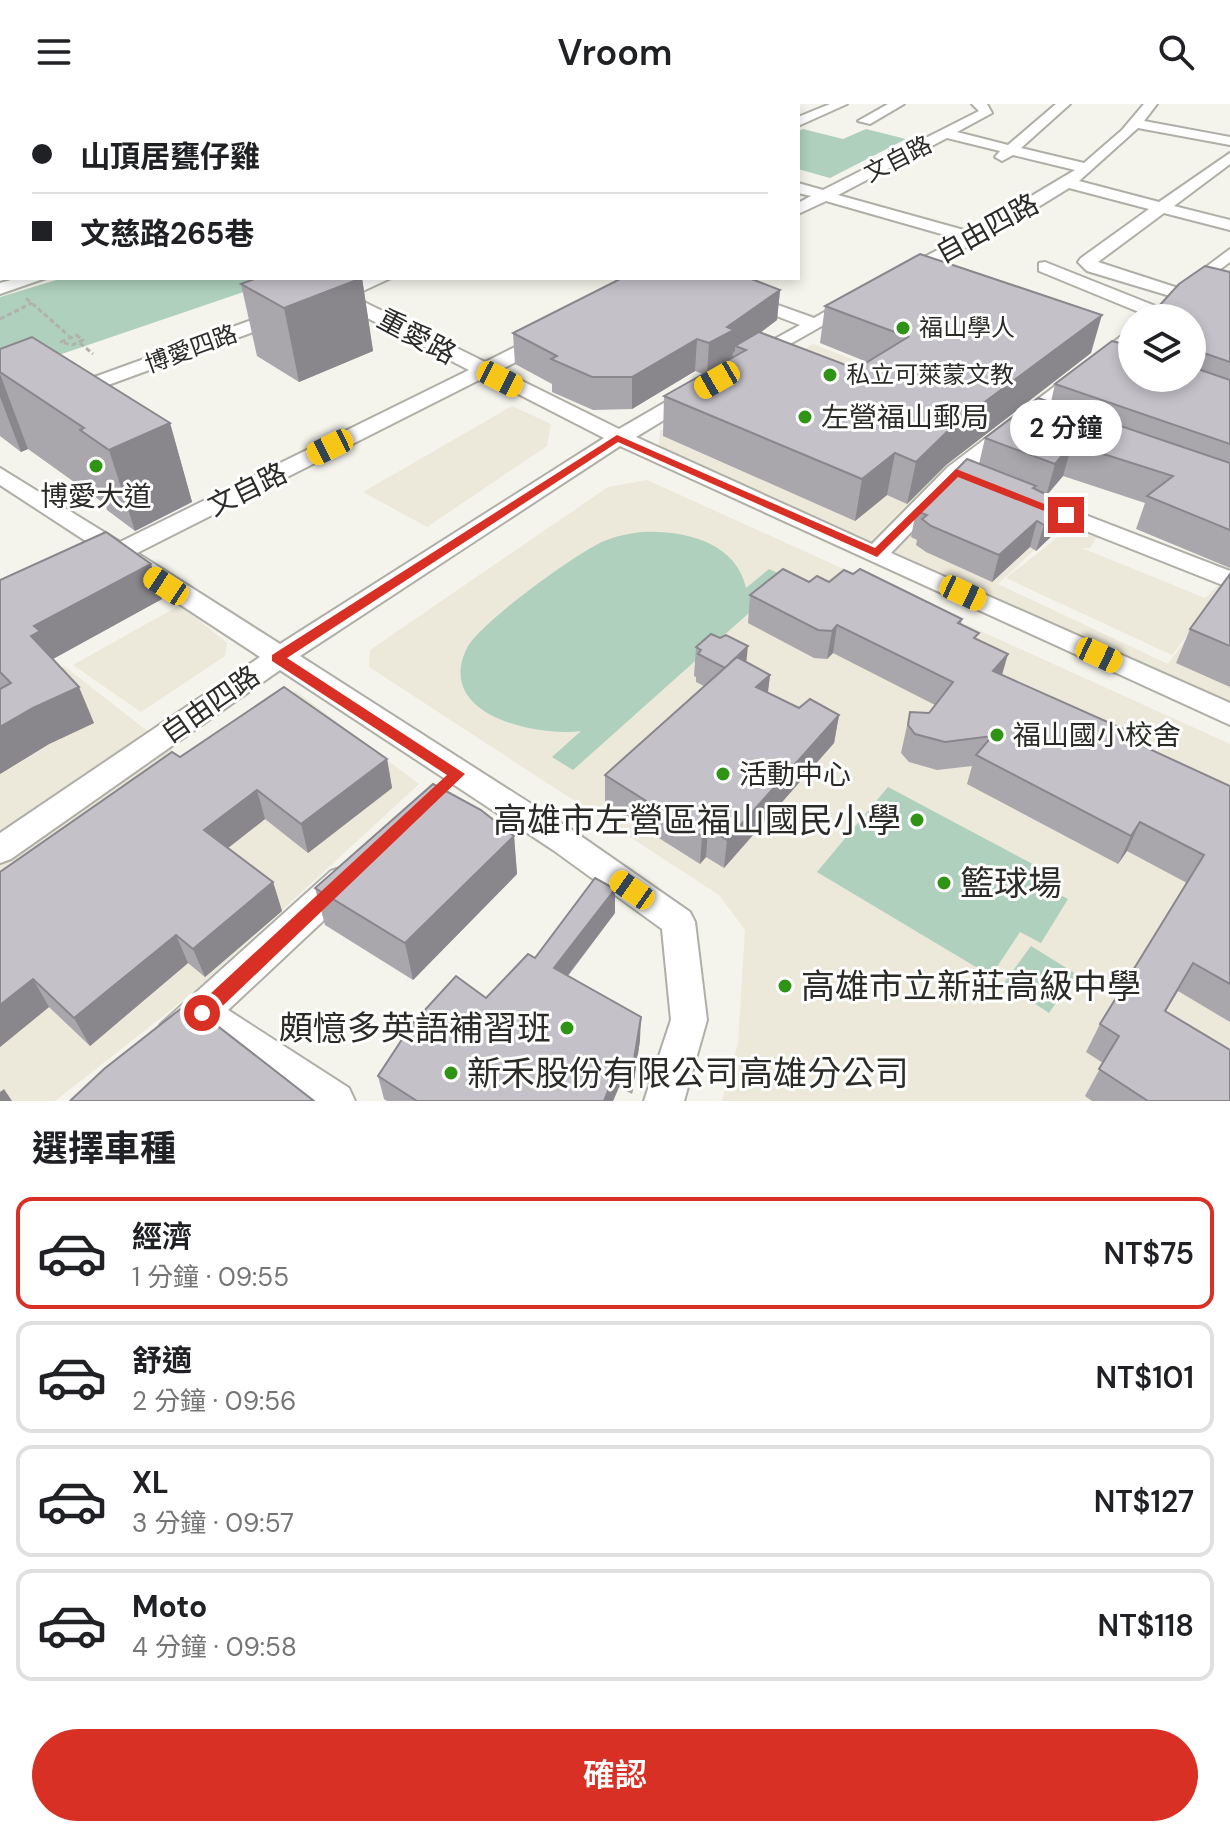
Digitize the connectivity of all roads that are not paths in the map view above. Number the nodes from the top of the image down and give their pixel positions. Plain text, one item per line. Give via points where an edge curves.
1 (841, 104) edge
2 (898, 104) edge
3 (981, 104) edge
4 (1064, 104) edge
5 (1151, 104) edge
6 (812, 110) edge
7 (865, 121) dead end
8 (1136, 124) junction
9 (947, 134) junction
10 (1230, 141) edge
11 (1013, 151) junction
12 (1230, 157) edge
13 (995, 161) dead end
14 (1085, 168) junction
15 (1068, 183) junction
16 (800, 189) edge
17 (825, 195) junction
18 (1160, 207) junction
19 (800, 208) edge
20 (1230, 225) edge
21 (971, 237) junction
22 (1230, 254) edge
23 (1045, 267) dead end
24 (30, 280) edge
25 (363, 280) edge
26 (692, 280) edge
27 (889, 283) junction
28 (324, 284) edge
29 (932, 287) edge
30 (0, 289) edge
31 (1186, 289) junction
32 (1217, 291) edge
33 (1127, 304) edge
34 (1168, 304) edge
35 (814, 324) junction
36 (569, 327) edge
37 (1082, 340) edge
38 (1118, 351) edge
39 (1111, 359) junction
40 (736, 369) edge
41 (484, 371) junction
42 (710, 384) edge
43 (1028, 418) junction
44 (1057, 428) edge
45 (617, 438) junction
46 (956, 472) junction
47 (0, 475) edge
48 (985, 484) edge
49 (1014, 495) edge
50 (116, 553) junction
51 (877, 553) junction
52 (78, 573) edge
53 (1230, 580) edge
54 (277, 658) junction
55 (1230, 715) edge
56 (0, 850) edge
57 (365, 861) edge
58 (202, 1013) junction
59 (154, 1052) edge
60 (335, 1101) edge
61 (664, 1101) edge

1 - 6 street
2 - 7 street
3 - 9 street, 文自路 via 985,113
4 - 11 street
5 - 8 street, 自由四路
8 - 10 street
8 - 14 street, 自由四路
9 - 11 street
9 - 17 street, 文自路
11 - 13 street
11 - 14 street
12 - 18 street
14 - 15 street, 自由四路
15 - 18 street
15 - 21 street, 自由四路
16 - 17 street
17 - 19 street, 文自路
17 - 21 street
18 - 20 street
18 - 31 street via 1087,262
21 - 27 street, 自由四路
22 - 31 street
23 - 33 street
24 - 30 street
25 - 28 street, 博愛四路
26 - 35 street
27 - 29 street
27 - 35 street, 自由四路
28 - 28 street, 博愛四路 via 58,388 304,308
28 - 41 street, 重愛路
31 - 32 street
31 - 34 street
35 - 40 street, 自由四路
36 - 41 street, 文自路
37 - 39 street
38 - 39 street
39 - 43 street
41 - 45 street, 重愛路
41 - 50 street, 文自路
42 - 45 street, 自由四路
43 - 44 street
43 - 46 street
45 - 51 street, 重愛路
45 - 54 street, 自由四路
46 - 48 street
46 - 51 street
47 - 50 street
49 - 53 street
50 - 52 street, 文自路
50 - 54 street
51 - 55 street, 重愛路
54 - 56 street, 自由四路
54 - 61 street via 446,785 564,841 678,922 689,1020
57 - 58 street
58 - 59 street
58 - 60 street

